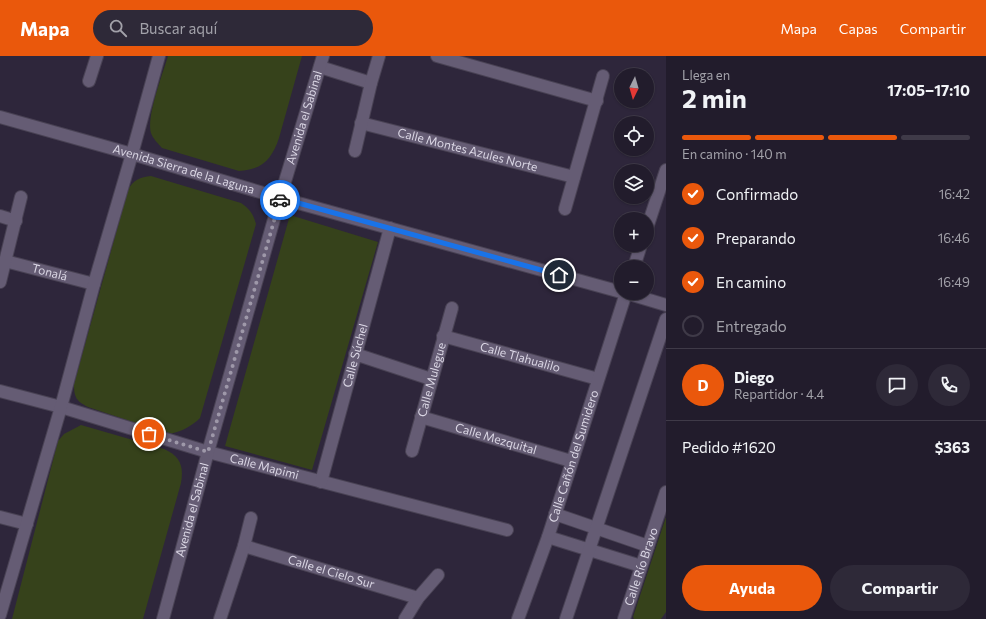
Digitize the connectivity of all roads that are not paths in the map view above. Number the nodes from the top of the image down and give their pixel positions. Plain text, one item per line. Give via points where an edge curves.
1 (97, 56) edge
2 (159, 56) edge
3 (379, 56) edge
4 (438, 56) edge
5 (322, 61) edge
6 (603, 76) dead end
7 (89, 81) dead end
8 (371, 83) junction
9 (597, 101) junction
10 (0, 117) edge
11 (361, 123) junction
12 (355, 151) dead end
13 (132, 154) junction
14 (666, 170) edge
15 (574, 177) junction
16 (21, 197) dead end
17 (280, 198) junction
18 (565, 209) dead end
19 (652, 212) edge
20 (0, 216) edge
21 (16, 221) junction
22 (390, 228) junction
23 (5, 261) junction
24 (0, 282) edge
25 (94, 284) junction
26 (614, 290) edge
27 (624, 300) edge
28 (649, 300) edge
29 (666, 305) edge
30 (452, 308) dead end
31 (666, 320) edge
32 (443, 336) junction
33 (355, 354) junction
34 (431, 379) junction
35 (598, 379) junction
36 (0, 391) edge
37 (61, 407) junction
38 (421, 417) junction
39 (412, 451) dead end
40 (208, 452) junction
41 (571, 461) junction
42 (321, 482) junction
43 (666, 492) edge
44 (554, 514) junction
45 (0, 517) edge
46 (251, 518) dead end
47 (27, 524) junction
48 (597, 528) junction
49 (507, 530) dead end
50 (548, 537) junction
51 (244, 546) junction
52 (648, 546) junction
53 (590, 550) junction
54 (641, 566) junction
55 (438, 575) dead end
56 (418, 598) junction
57 (0, 615) edge
58 (165, 619) edge
59 (220, 619) edge
60 (405, 619) edge
61 (518, 619) edge
62 (566, 619) edge
63 (624, 619) edge

1 - 7 street
2 - 13 street
3 - 8 street
4 - 9 street
5 - 8 street
5 - 17 street, Avenida el Sabinal
6 - 9 street
8 - 11 street
9 - 15 street
10 - 13 street, Avenida Sierra de la Laguna
11 - 12 street
11 - 15 street, Calle Montes Azules Norte
13 - 17 street, Avenida Sierra de la Laguna
13 - 25 street
14 - 19 street
15 - 18 street
16 - 21 street
17 - 22 street, Avenida Sierra de la Laguna
17 - 40 street, Avenida el Sabinal
20 - 21 street
21 - 23 street
22 - 26 street, Avenida Sierra de la Laguna
22 - 33 street, Calle Súchel
23 - 24 street
23 - 25 street, Tonalá
25 - 37 street
27 - 35 street, Calle Cañón del Sumidero
28 - 29 street
30 - 32 street, Calle Mulegue
31 - 48 street
32 - 34 street, Calle Mulegue
32 - 35 street, Calle Tlahualilo
33 - 34 street
33 - 42 street, Calle Súchel
34 - 38 street, Calle Mulegue
35 - 41 street, Calle Cañón del Sumidero
36 - 37 street, Calle Mapimi
37 - 40 street, Calle Mapimi
37 - 47 street
38 - 39 street, Calle Mulegue
38 - 41 street, Calle Mezquital
40 - 42 street, Calle Mapimi
40 - 58 street, Avenida el Sabinal
41 - 44 street, Calle Cañón del Sumidero
42 - 49 street, Calle Mapimi
43 - 52 street, Calle Río Bravo
44 - 48 street
44 - 50 street, Calle Cañón del Sumidero
45 - 47 street
46 - 51 street
47 - 57 street
48 - 52 street
48 - 53 street
50 - 53 street
50 - 61 street, Calle Cañón del Sumidero
51 - 56 street, Calle el Cielo Sur
51 - 59 street
52 - 54 street, Calle Río Bravo
53 - 54 street
53 - 62 street
54 - 63 street, Calle Río Bravo
55 - 56 street
56 - 60 street

